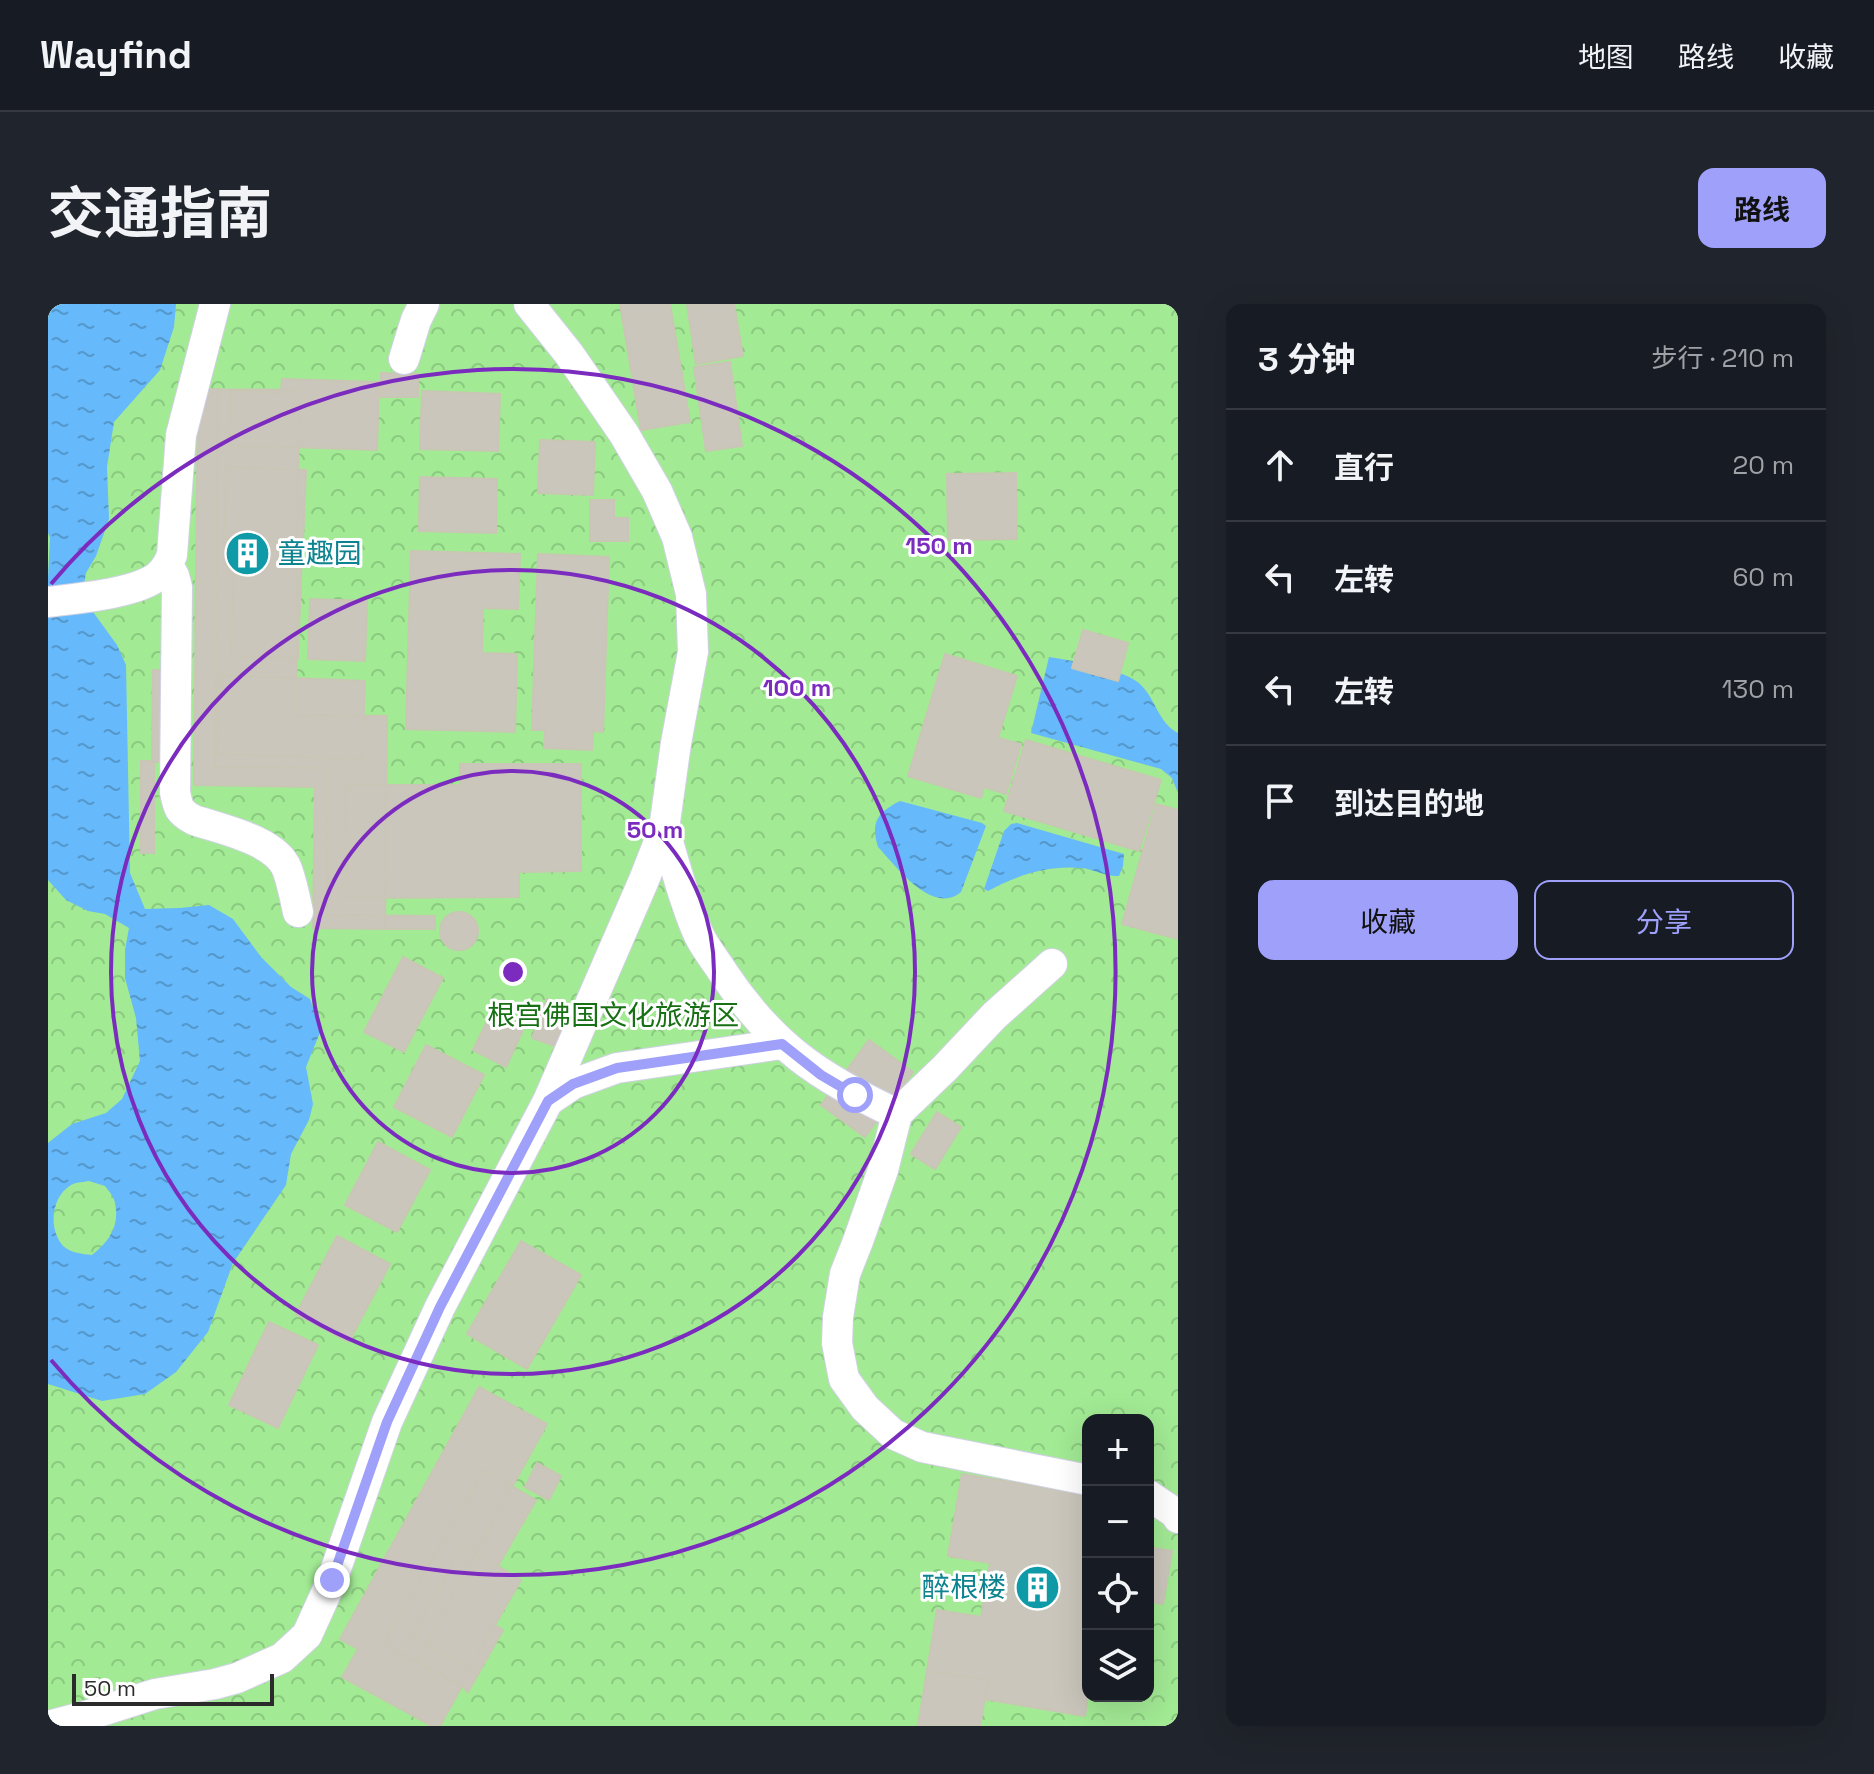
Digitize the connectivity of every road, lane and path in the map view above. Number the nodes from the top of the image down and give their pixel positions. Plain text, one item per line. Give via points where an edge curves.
1 (215, 304) edge
2 (424, 304) edge
3 (529, 304) edge
4 (404, 359) dead end
5 (168, 565) junction
6 (48, 602) edge
7 (664, 829) junction
8 (298, 912) dead end
9 (1052, 964) dead end
10 (782, 1044) junction
11 (548, 1101) junction
12 (897, 1114) junction
13 (1082, 1479) edge
14 (1154, 1499) edge
15 (1178, 1518) edge
16 (48, 1726) edge

1 - 5 lane via 181,435
2 - 4 lane
3 - 7 lane via 624,434 677,537 691,594 693,652
5 - 6 lane via 158,577 126,589
5 - 8 lane via 177,587 178,808 194,820 256,841 278,856 287,868
7 - 10 lane via 699,935 731,985
7 - 11 lane
9 - 12 lane
10 - 11 lane via 617,1068 573,1084
10 - 12 lane via 821,1075
11 - 16 lane via 440,1307 387,1422 332,1580 307,1635 282,1658 237,1678 155,1694
12 - 13 lane via 845,1274 837,1343 844,1379 893,1434 922,1447
14 - 15 lane

